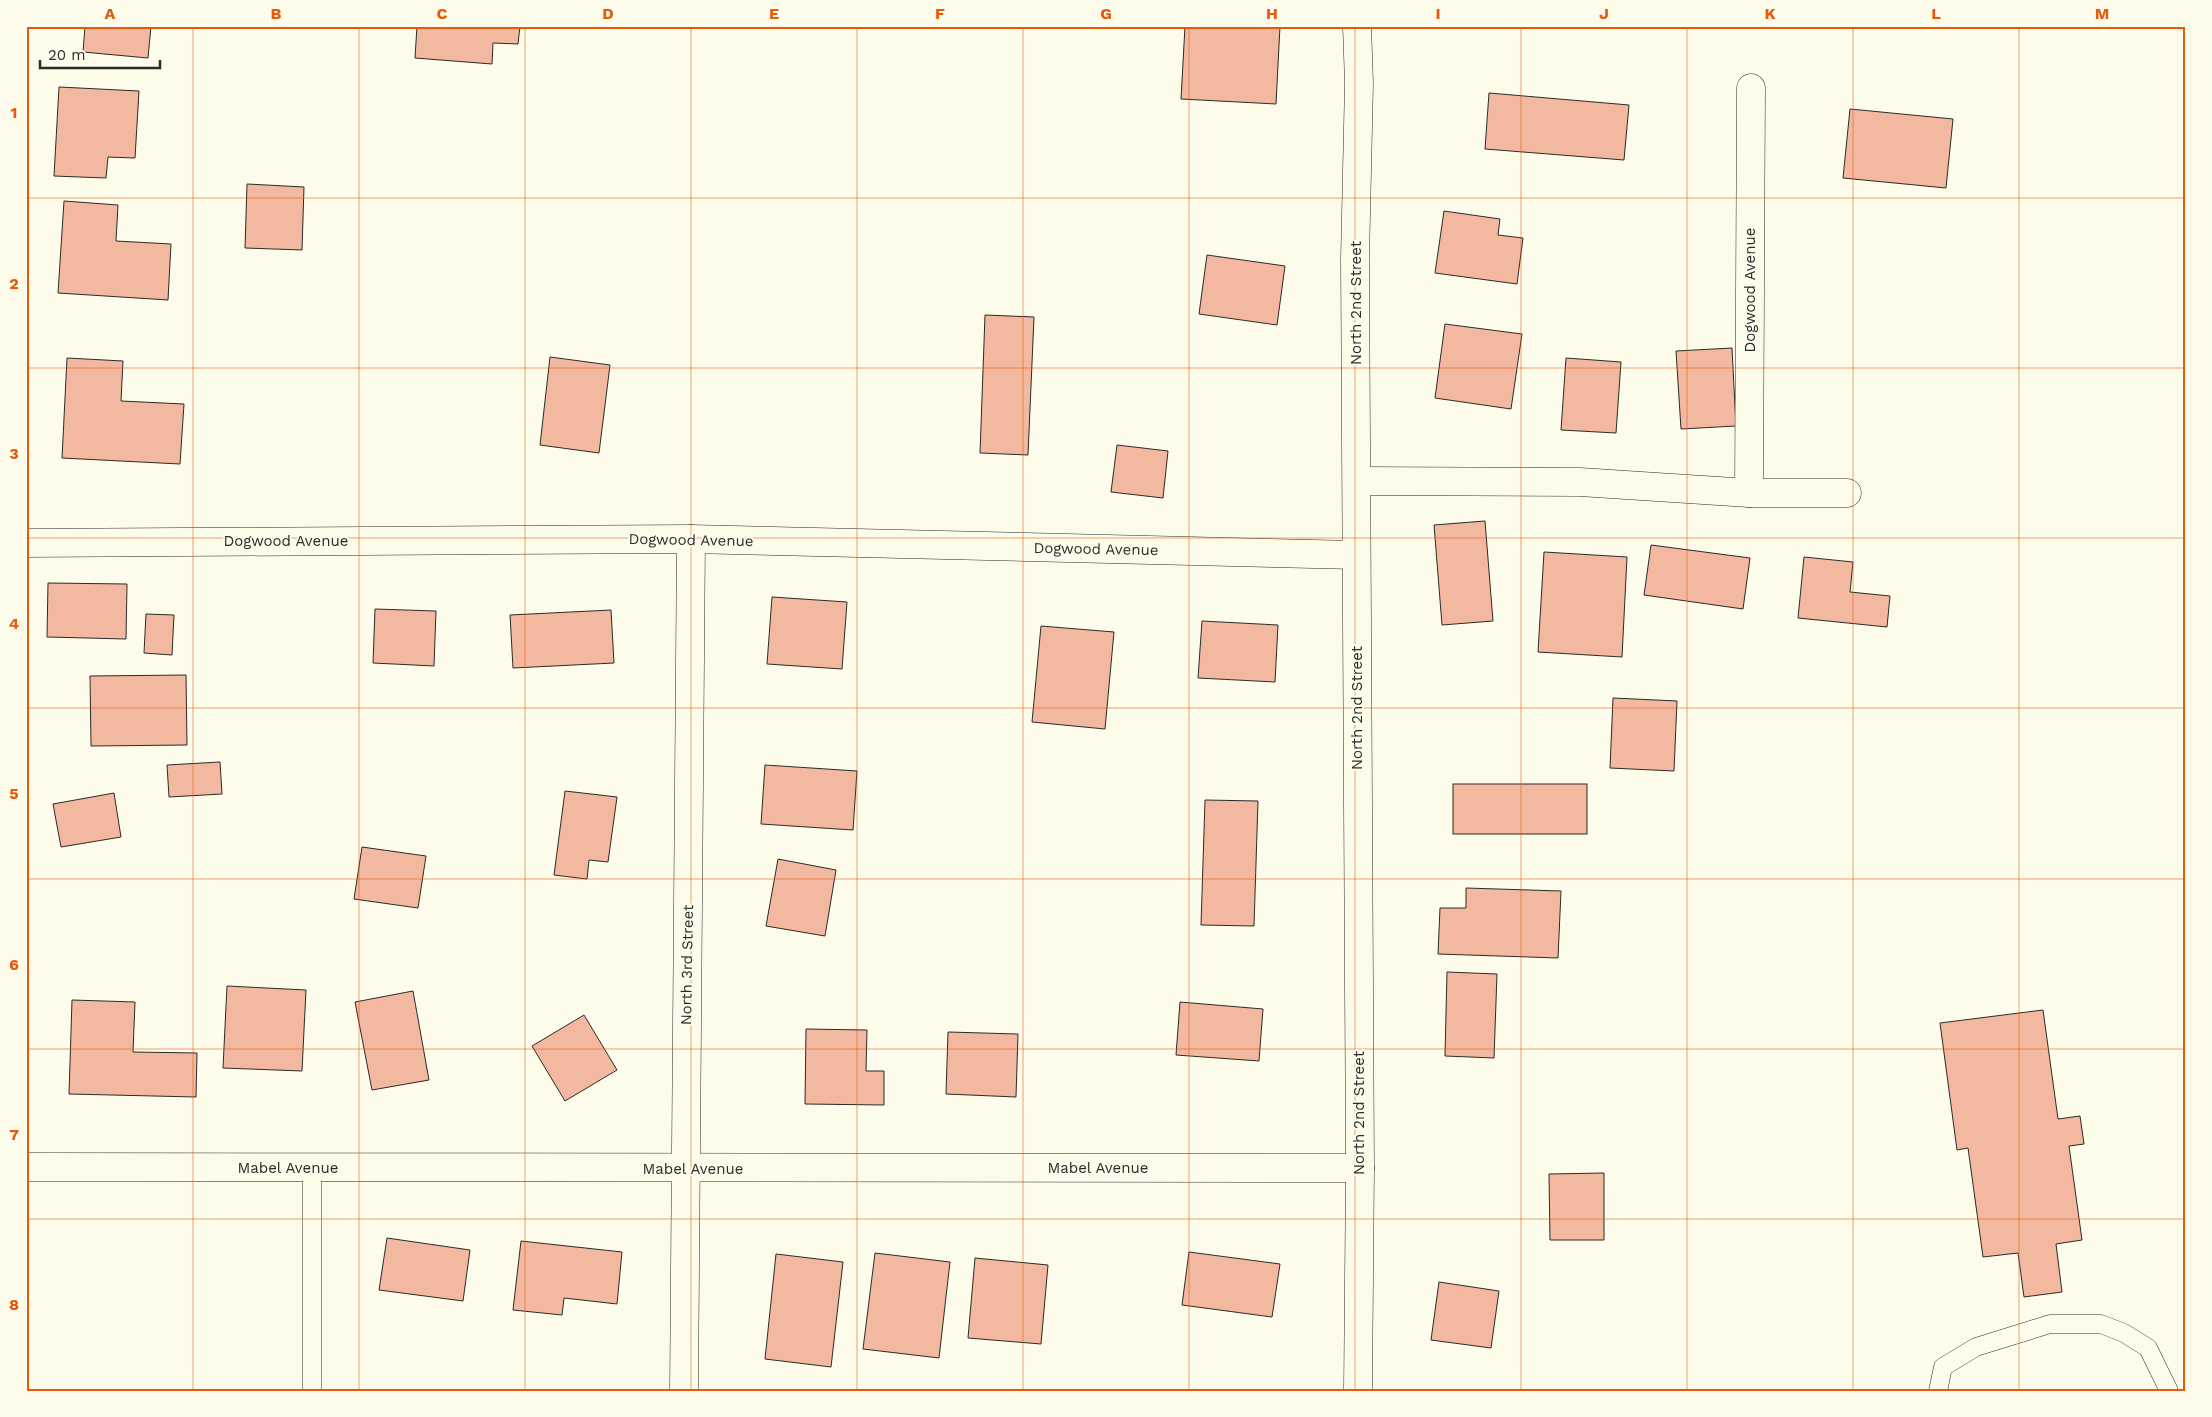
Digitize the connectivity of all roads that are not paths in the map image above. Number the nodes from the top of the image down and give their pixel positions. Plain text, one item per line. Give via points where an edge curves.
1 (1357, 26) edge
2 (1750, 88) dead end
3 (1358, 481) junction
4 (1749, 493) junction
5 (1846, 493) dead end
6 (691, 539) junction
7 (26, 543) edge
8 (1356, 555) junction
9 (26, 1167) edge
10 (312, 1168) junction
11 (1360, 1168) junction
12 (684, 1169) junction
13 (312, 1391) edge
14 (684, 1391) edge
15 (1358, 1391) edge
16 (1938, 1391) edge
17 (2169, 1391) edge

1 - 3 street, North 2nd Street via 1355,259
2 - 4 street, Dogwood Avenue
3 - 4 street via 1580,482
3 - 8 street, North 2nd Street
4 - 5 street
6 - 7 street, Dogwood Avenue
6 - 8 street, Dogwood Avenue
6 - 12 street, North 3rd Street
8 - 11 street, North 2nd Street
9 - 10 street, Mabel Avenue
10 - 12 street, Mabel Avenue
10 - 13 lane
11 - 12 street, Mabel Avenue
11 - 15 street, North 2nd Street
12 - 14 street, North 3rd Street
16 - 17 lane via 1943,1367 1976,1348 2050,1324 2101,1324 2148,1348

